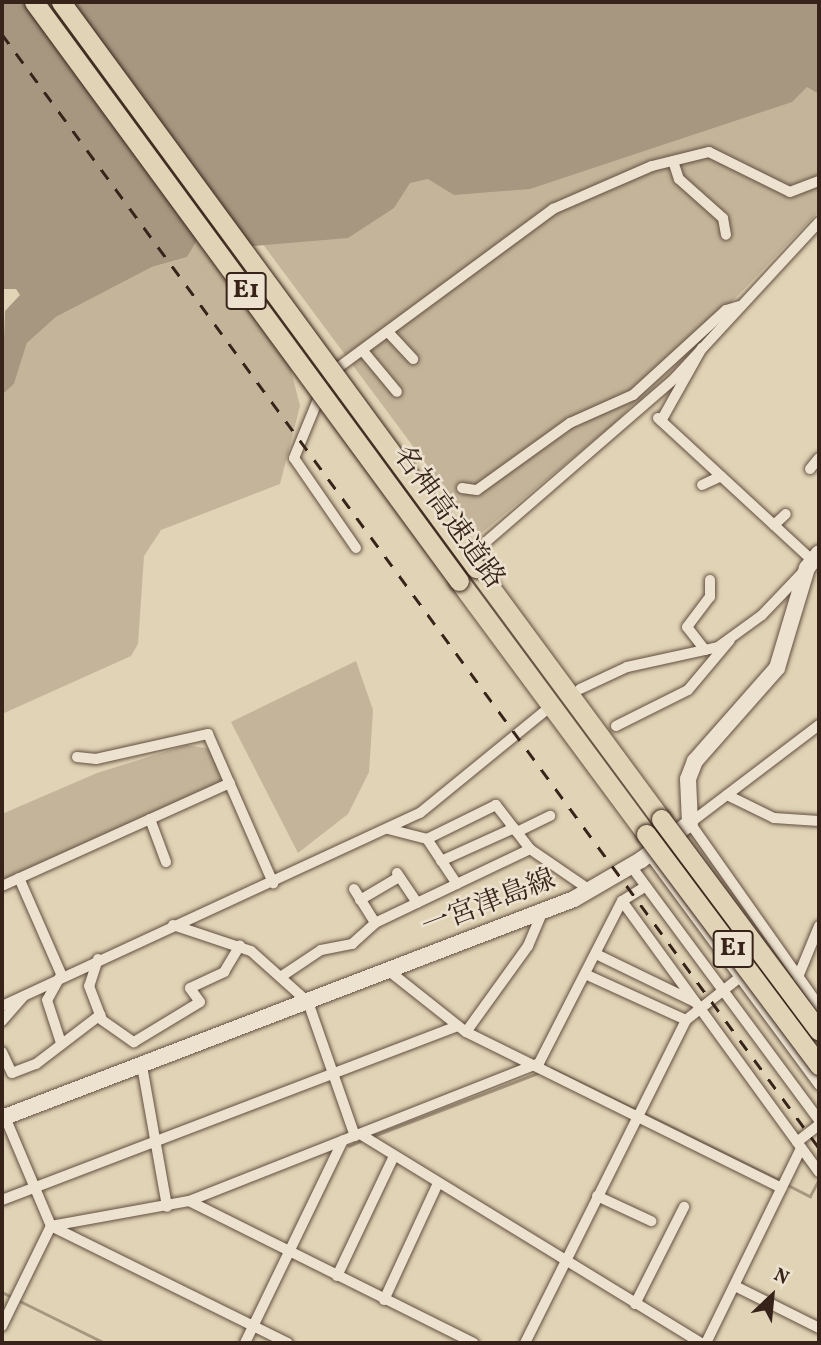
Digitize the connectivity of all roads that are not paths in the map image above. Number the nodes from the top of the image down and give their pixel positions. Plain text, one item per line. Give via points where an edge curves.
1 (34, 2) edge
2 (61, 2) edge
3 (673, 161) junction
4 (819, 181) edge
5 (819, 222) edge
6 (726, 236) dead end
7 (741, 306) junction
8 (388, 332) junction
9 (702, 348) junction
10 (363, 351) junction
11 (413, 359) dead end
12 (397, 392) dead end
13 (819, 458) edge
14 (810, 469) dead end
15 (721, 476) junction
16 (702, 485) dead end
17 (462, 488) dead end
18 (786, 514) dead end
19 (774, 525) junction
20 (487, 541) dead end
21 (356, 548) dead end
22 (813, 560) edge
23 (710, 580) dead end
24 (730, 640) junction
25 (705, 649) junction
26 (580, 690) dead end
27 (544, 712) dead end
28 (819, 725) edge
29 (616, 726) dead end
30 (77, 757) dead end
31 (230, 783) junction
32 (727, 795) junction
33 (550, 816) dead end
34 (150, 819) junction
35 (819, 821) edge
36 (690, 823) junction
37 (388, 829) junction
38 (515, 830) junction
39 (427, 839) junction
40 (647, 844) junction
41 (530, 849) junction
42 (441, 861) junction
43 (166, 862) dead end
44 (631, 866) junction
45 (19, 878) junction
46 (273, 883) junction
47 (457, 884) junction
48 (2, 886) edge
49 (646, 886) junction
50 (354, 890) dead end
51 (591, 891) junction
52 (360, 900) junction
53 (622, 901) junction
54 (417, 903) junction
55 (543, 911) junction
56 (375, 923) junction
57 (173, 925) junction
58 (819, 926) edge
59 (240, 945) junction
60 (596, 954) junction
61 (98, 959) junction
62 (389, 971) junction
63 (585, 974) junction
64 (282, 976) junction
65 (61, 977) junction
66 (740, 977) junction
67 (799, 977) junction
68 (725, 992) junction
69 (815, 992) edge
70 (25, 994) junction
71 (308, 1002) junction
72 (2, 1006) edge
73 (698, 1006) junction
74 (819, 1006) edge
75 (100, 1015) junction
76 (686, 1020) junction
77 (2, 1021) edge
78 (461, 1029) junction
79 (819, 1031) edge
80 (146, 1037) junction
81 (61, 1043) junction
82 (2, 1052) edge
83 (163, 1058) junction
84 (819, 1065) edge
85 (5, 1066) edge
86 (142, 1066) junction
87 (534, 1066) junction
88 (333, 1074) junction
89 (819, 1085) edge
90 (639, 1115) junction
91 (3, 1118) edge
92 (819, 1122) edge
93 (357, 1135) junction
94 (343, 1140) junction
95 (156, 1142) junction
96 (799, 1145) junction
97 (394, 1156) junction
98 (819, 1172) edge
99 (438, 1183) junction
100 (35, 1188) junction
101 (782, 1188) junction
102 (597, 1196) junction
103 (2, 1200) edge
104 (189, 1201) junction
105 (167, 1207) junction
106 (684, 1207) dead end
107 (651, 1221) dead end
108 (51, 1226) junction
109 (289, 1252) junction
110 (565, 1260) junction
111 (337, 1276) junction
112 (735, 1286) junction
113 (384, 1300) junction
114 (635, 1304) junction
115 (2, 1326) edge
116 (253, 1326) junction
117 (819, 1328) edge
118 (245, 1343) edge
119 (288, 1343) edge
120 (474, 1343) edge
121 (525, 1343) edge
122 (703, 1343) edge

1 - 40 highway, 名神高速道路 / E1, bridge
2 - 79 highway, 名神高速道路 / E1, bridge
3 - 4 street via 722,153 790,192
3 - 6 street via 679,179 723,218
3 - 8 street via 553,209
5 - 7 street
7 - 9 street
7 - 17 street via 726,310 633,394 570,424 477,490
8 - 10 street
8 - 11 street
9 - 15 street via 693,374 659,419
9 - 20 street via 619,431
10 - 12 street
10 - 21 street via 321,383 294,458
13 - 14 street
15 - 16 street
15 - 19 street
18 - 19 street
19 - 22 street
22 - 24 street
22 - 36 main road via 776,668 695,761 688,779
23 - 25 street via 710,597 687,627
24 - 25 street
24 - 29 street via 688,690
25 - 26 street via 627,667
27 - 37 street via 420,813
28 - 32 street
30 - 31 street via 96,759 208,734
31 - 34 street
31 - 46 street
32 - 35 street via 774,818
32 - 36 street
33 - 38 street
34 - 43 street
34 - 45 street
36 - 40 main road, 一宮津島線
36 - 67 street
37 - 39 street
37 - 46 street
38 - 39 street via 496,805
38 - 41 street
38 - 42 street
39 - 42 street
40 - 44 main road, 一宮津島線
40 - 66 street
40 - 84 highway, 名神高速道路 / E1, bridge
41 - 47 street
41 - 51 street
42 - 47 street
44 - 49 street
44 - 51 main road, 一宮津島線
45 - 48 street
45 - 65 street
46 - 57 street
47 - 54 street
49 - 53 street
49 - 68 street
50 - 52 street
51 - 55 main road, 一宮津島線
52 - 54 street via 397,874
52 - 56 street
53 - 60 street
53 - 73 street
54 - 56 street
55 - 62 main road, 一宮津島線
55 - 78 street via 528,946
56 - 64 street via 352,944 321,950
57 - 59 street
57 - 61 street
58 - 67 street
59 - 64 street
59 - 80 street via 224,972 190,988 200,1002
60 - 63 street
60 - 73 street
61 - 65 street
61 - 75 street via 89,986
62 - 71 main road, 一宮津島線
62 - 78 street
63 - 76 street
63 - 87 street
64 - 71 street
65 - 70 street
65 - 81 street via 47,1000
66 - 68 street
66 - 89 street
67 - 69 street
68 - 73 street
68 - 92 street
69 - 74 street
70 - 72 street
70 - 77 street
71 - 83 main road, 一宮津島線
71 - 88 street
73 - 76 street
73 - 96 street
75 - 80 street via 127,1041
75 - 81 street
76 - 90 street
78 - 87 street
78 - 88 street
80 - 83 street
81 - 85 street via 12,1073
82 - 85 street
83 - 86 main road, 一宮津島線
86 - 91 main road, 一宮津島線
86 - 95 street
87 - 90 street
87 - 93 street
88 - 93 street
88 - 95 street
90 - 101 street
90 - 102 street
91 - 100 street
92 - 96 street
93 - 94 street
93 - 97 street
94 - 104 street
94 - 109 street
95 - 100 street
95 - 105 street
96 - 98 street
96 - 101 street
97 - 99 street
97 - 111 street
99 - 110 street
99 - 113 street
100 - 103 street
100 - 108 street
101 - 112 street
102 - 107 street
102 - 110 street
104 - 105 street
104 - 109 street
105 - 108 street
106 - 114 street
108 - 115 street
108 - 116 street
109 - 111 street
109 - 116 street
110 - 114 street
110 - 121 street
111 - 113 street
112 - 117 street
112 - 122 street
113 - 120 street
114 - 122 street
116 - 118 street
116 - 119 street

